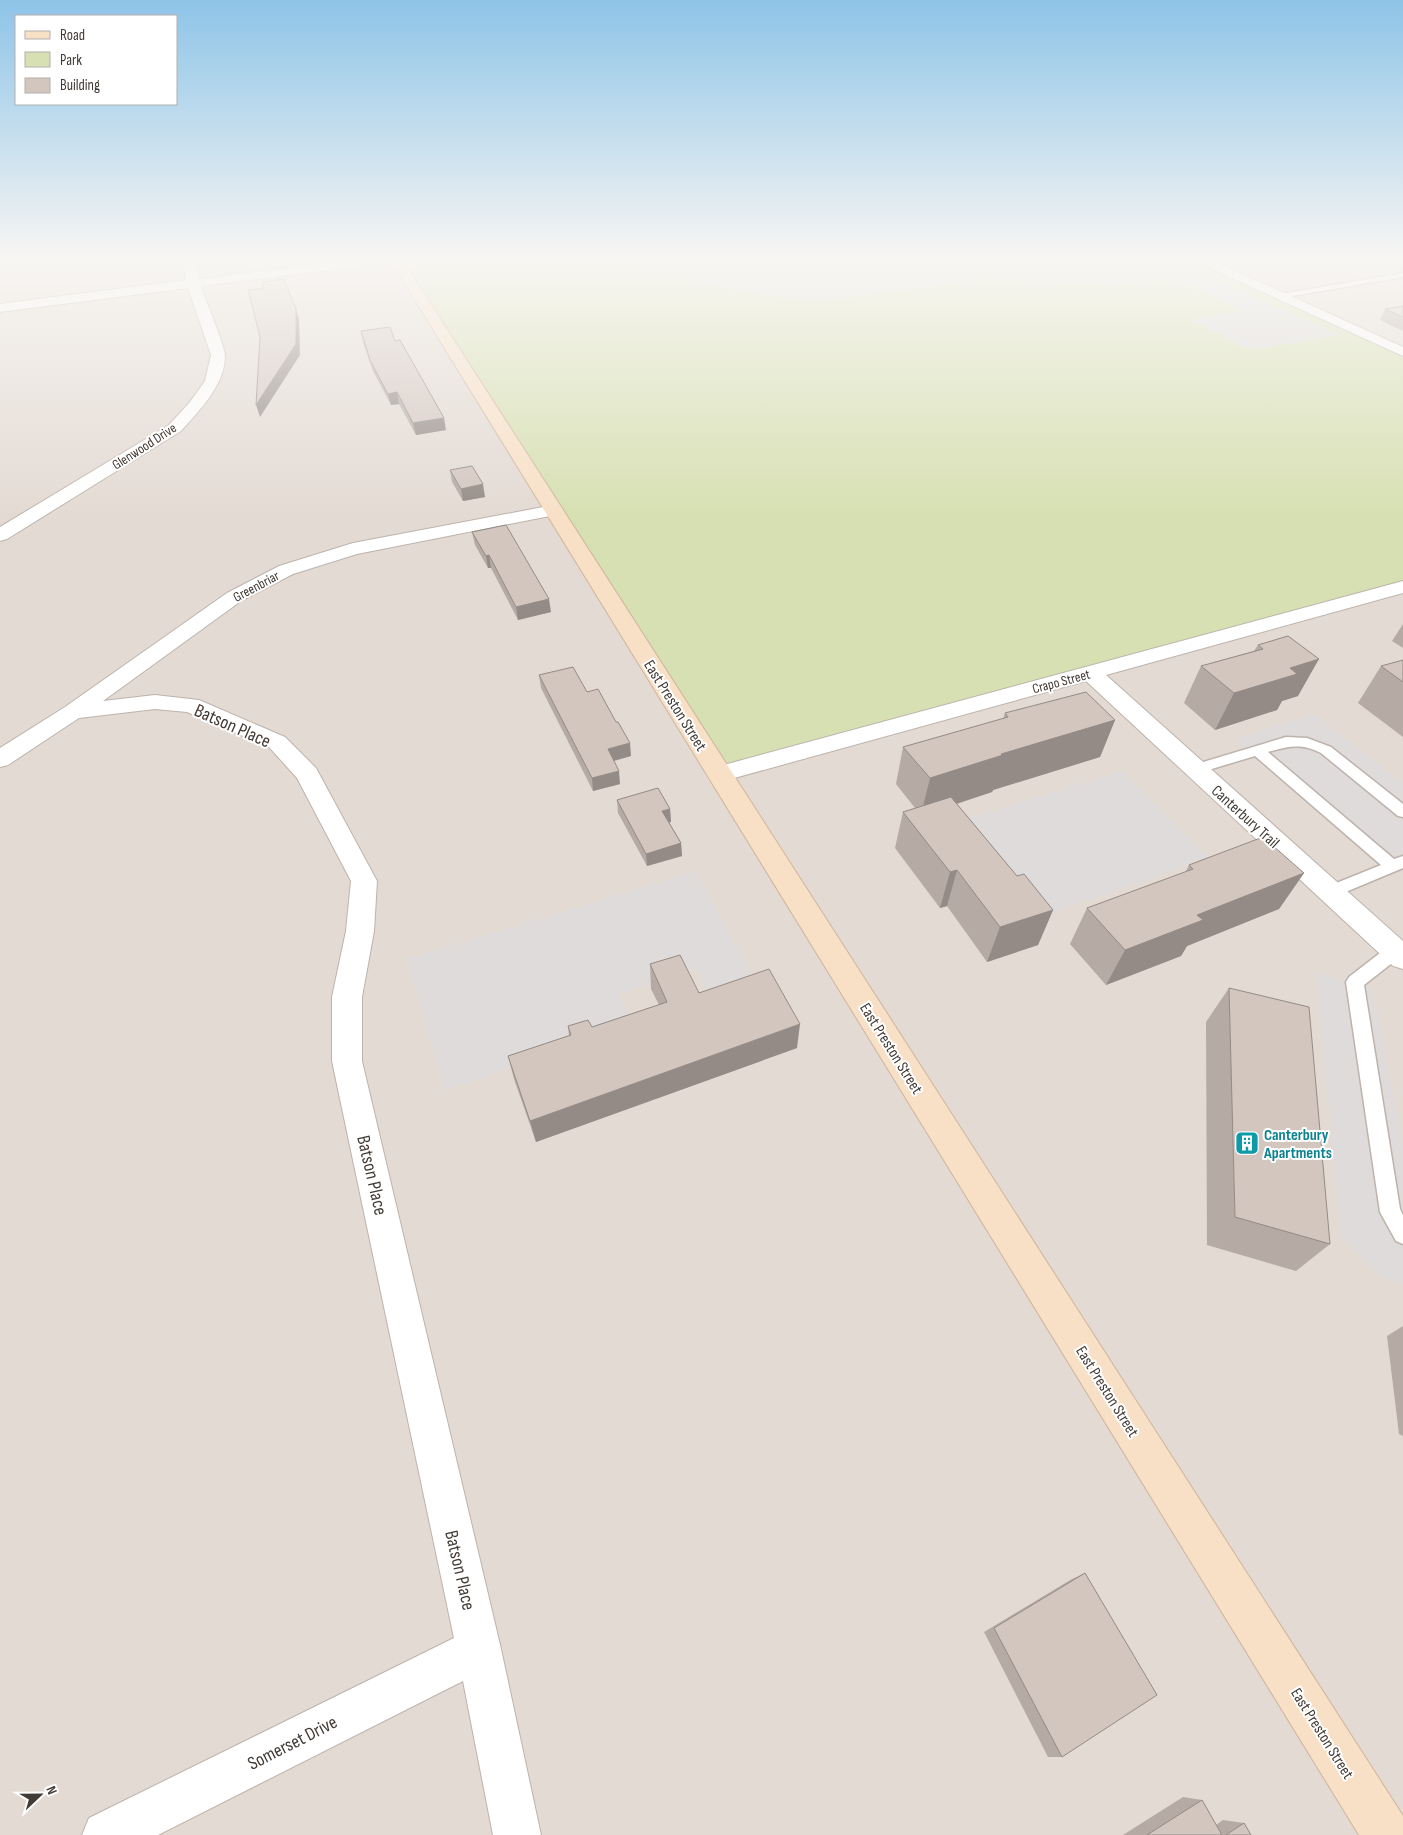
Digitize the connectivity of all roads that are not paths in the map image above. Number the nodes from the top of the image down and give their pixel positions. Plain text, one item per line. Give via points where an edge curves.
1 (215, 347) edge
2 (451, 347) edge
3 (1391, 347) edge
4 (1403, 352) edge
5 (554, 510) junction
6 (0, 535) edge
7 (1403, 587) edge
8 (1090, 673) junction
9 (73, 712) junction
10 (1257, 750) junction
11 (0, 759) edge
12 (1195, 769) junction
13 (720, 774) junction
14 (1403, 812) edge
15 (1398, 864) edge
16 (1330, 892) junction
17 (1399, 955) edge
18 (1403, 1234) edge
19 (479, 1648) junction
20 (106, 1835) edge
21 (517, 1835) edge
22 (1387, 1835) edge

1 - 6 street, Glenwood Drive via 218,355 212,381 175,428
2 - 5 street, East Preston Street
3 - 4 street
5 - 9 street, Greenbriar via 354,549 286,570 234,597
5 - 13 street, East Preston Street
7 - 8 street, Crapo Street
8 - 12 street, Canterbury Trail
8 - 13 street, Crapo Street
9 - 11 street, Greenbriar
9 - 19 street, Batson Place via 155,702 191,705 277,742 307,774 364,881 360,931 347,996 347,1061
10 - 12 lane
10 - 14 lane via 1300,740 1313,743
10 - 15 lane
12 - 16 street, Canterbury Trail
13 - 22 street, East Preston Street
15 - 16 lane
16 - 17 street, Canterbury Trail
17 - 18 lane via 1355,982 1390,1212
19 - 20 street, Somerset Drive
19 - 21 street, Batson Place

